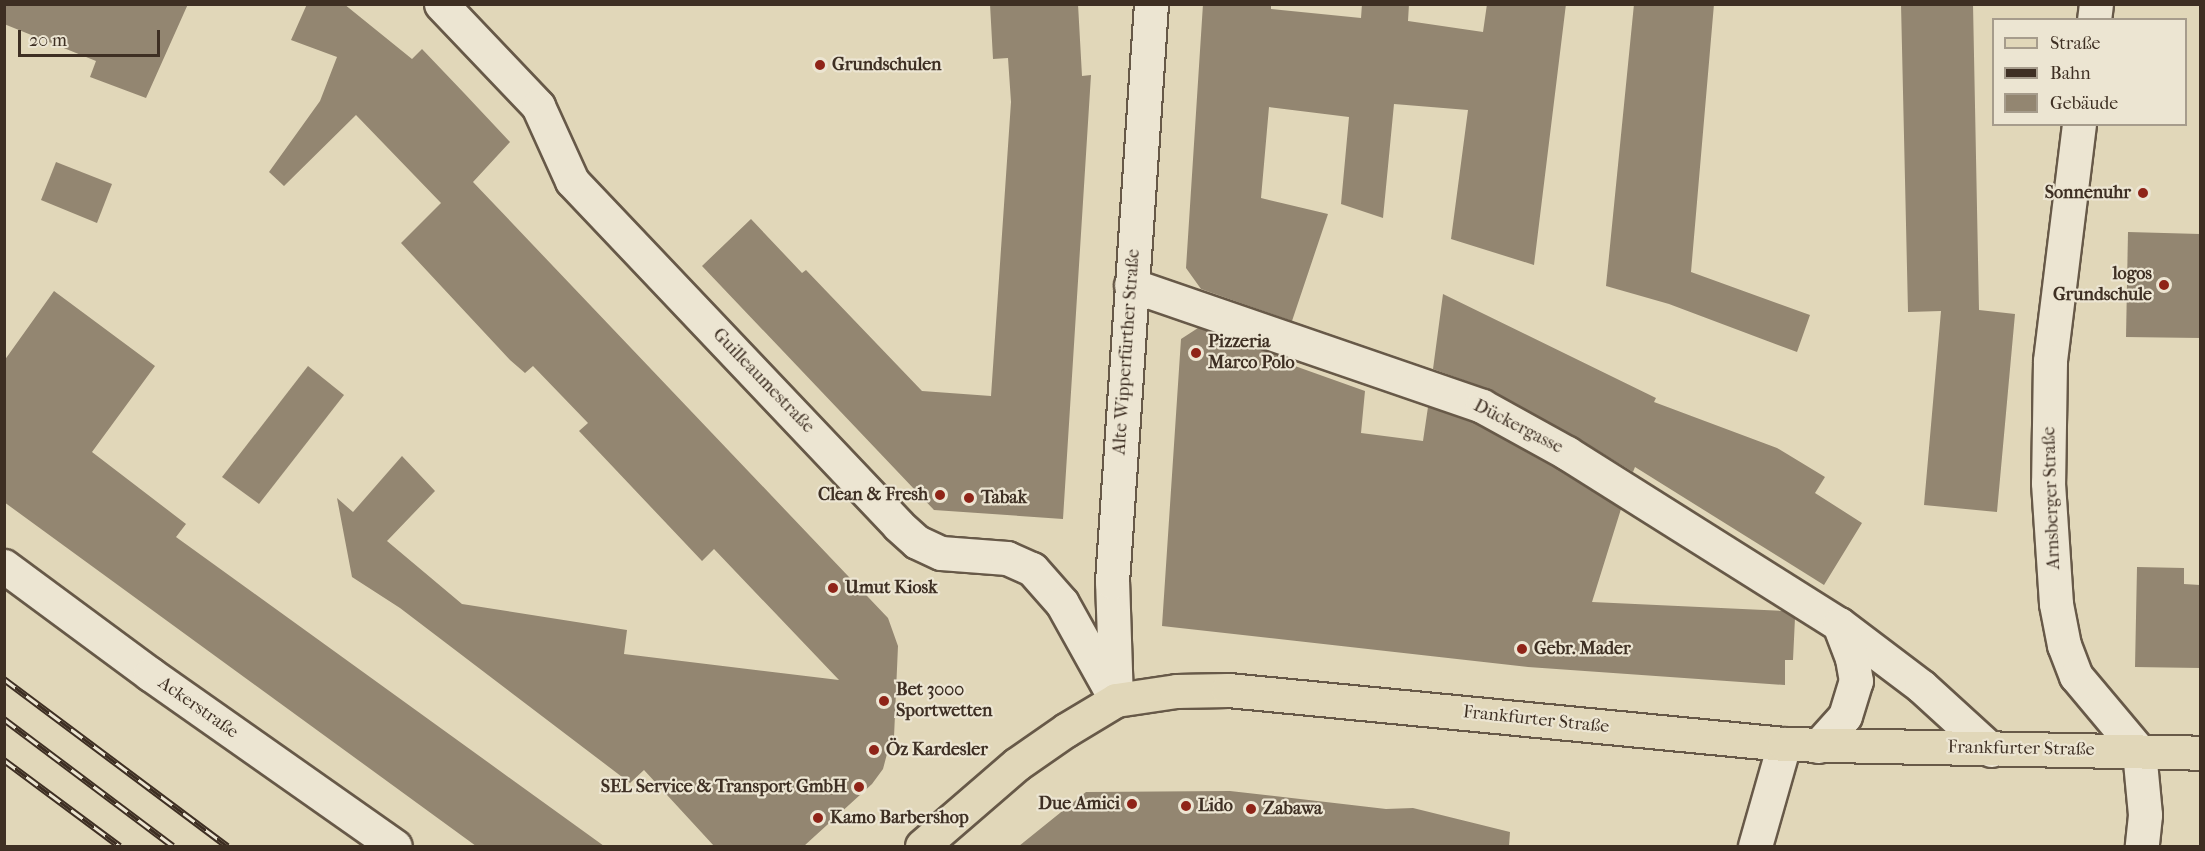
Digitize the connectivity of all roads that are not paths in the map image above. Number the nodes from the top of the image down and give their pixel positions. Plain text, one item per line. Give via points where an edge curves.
1 (441, 4) edge
2 (1151, 4) edge
3 (2079, 126) edge
4 (1131, 285) junction
5 (4, 566) edge
6 (1839, 624) junction
7 (1116, 700) junction
8 (1784, 744) junction
9 (1818, 746) junction
10 (1991, 750) junction
11 (2139, 751) junction
12 (2200, 753) edge
13 (395, 846) edge
14 (922, 846) edge
15 (1755, 846) edge
16 (2142, 846) edge

1 - 7 street, Guilleaumestraße via 538,106 572,181 898,525 917,542 941,553 1007,558 1032,569 1062,603
2 - 4 street, Alte Wipperfürther Straße
3 - 11 street, Arnsberger Straße via 2050,361 2048,483 2056,604 2064,645 2076,676
4 - 6 street, Dückergasse via 1482,406 1661,510
4 - 7 street, Alte Wipperfürther Straße via 1112,582
5 - 13 street, Ackerstraße
6 - 9 street via 1856,681 1845,716
6 - 10 street, Dückergasse via 1921,686
7 - 8 main road, Frankfurter Straße via 1228,690
7 - 14 main road, Frankfurter Straße via 1017,764
8 - 9 main road, Frankfurter Straße
8 - 15 street
9 - 10 main road, Frankfurter Straße
10 - 11 main road, Frankfurter Straße
11 - 12 main road, Frankfurter Straße
11 - 16 street via 2145,815

